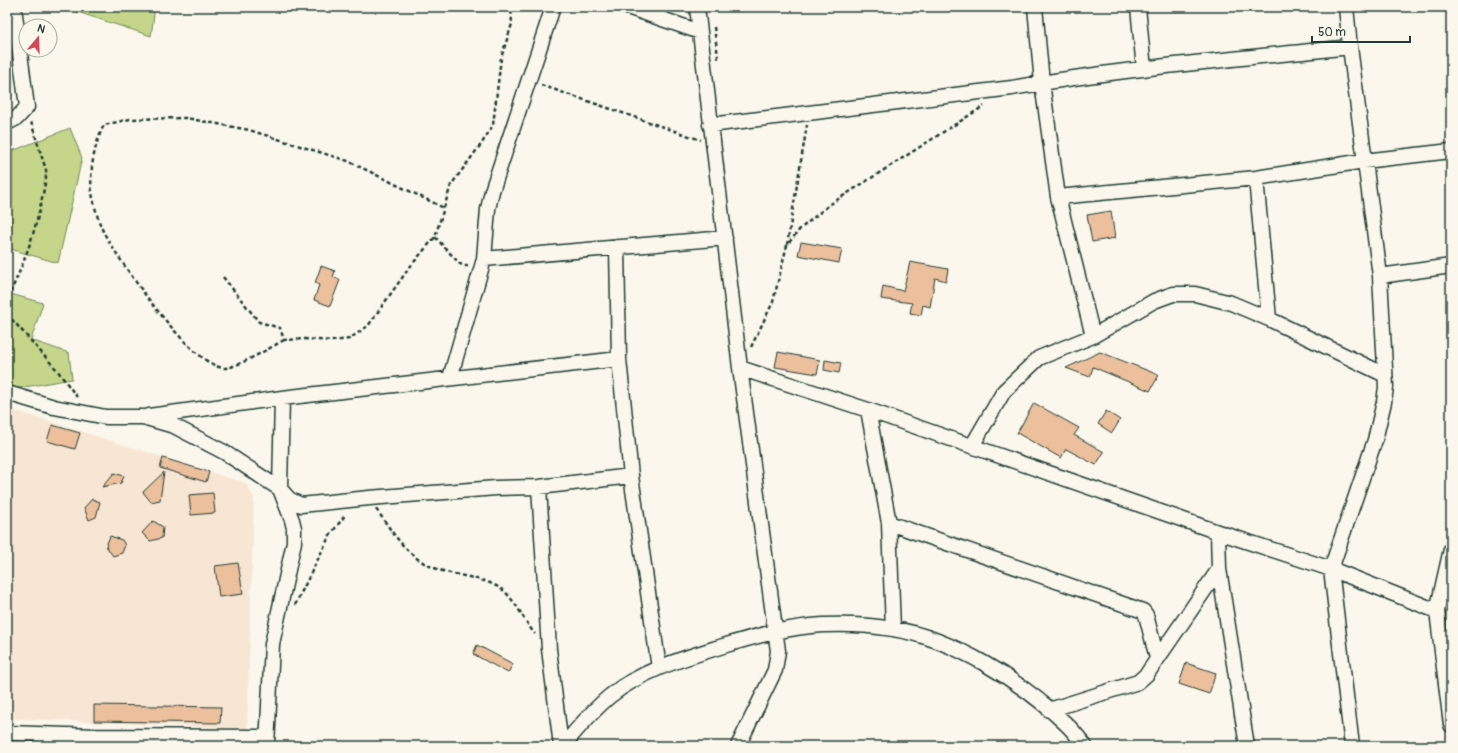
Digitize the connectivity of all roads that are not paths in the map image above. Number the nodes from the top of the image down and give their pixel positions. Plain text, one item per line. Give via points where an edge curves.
1 (14, 7) edge
2 (553, 7) edge
3 (627, 7) edge
4 (696, 7) edge
5 (1035, 7) edge
6 (1138, 7) edge
7 (1346, 7) edge
8 (700, 32) junction
9 (1350, 47) junction
10 (1144, 69) junction
11 (1042, 82) junction
12 (7, 122) edge
13 (710, 125) junction
14 (1451, 151) edge
15 (1364, 161) junction
16 (1256, 178) junction
17 (1058, 197) junction
18 (724, 238) junction
19 (618, 247) junction
20 (484, 259) junction
21 (1451, 266) edge
22 (1380, 276) junction
23 (1269, 319) junction
24 (1093, 336) junction
25 (619, 359) junction
26 (740, 368) junction
27 (1385, 375) junction
28 (450, 378) junction
29 (7, 393) edge
30 (282, 398) junction
31 (868, 410) junction
32 (143, 417) junction
33 (972, 446) junction
34 (631, 476) junction
35 (539, 487) junction
36 (280, 489) junction
37 (889, 524) junction
38 (1218, 532) junction
39 (1451, 549) edge
40 (1219, 569) junction
41 (1331, 569) junction
42 (1437, 611) junction
43 (893, 629) junction
44 (776, 632) junction
45 (1158, 658) junction
46 (659, 668) junction
47 (1049, 710) junction
48 (1451, 725) edge
49 (7, 733) edge
50 (96, 741) edge
51 (267, 742) edge
52 (562, 746) edge
53 (738, 746) edge
54 (1085, 746) edge
55 (1247, 746) edge
56 (1352, 746) edge

1 - 12 street via 27,107 17,118
2 - 20 street via 492,191
3 - 8 street
4 - 8 street
5 - 11 street
6 - 10 street
7 - 9 street
8 - 13 street
9 - 10 street
9 - 15 street
10 - 11 street
11 - 13 street via 1012,88
11 - 17 street
13 - 18 street
14 - 15 street
15 - 16 street
15 - 22 street
16 - 17 street
16 - 23 street
17 - 24 street
18 - 19 street
18 - 26 street
19 - 20 street
19 - 25 street
20 - 28 street
21 - 22 street
22 - 27 street
23 - 24 street via 1231,303 1195,294 1173,294 1154,300
23 - 27 street
24 - 33 street via 1039,358 1004,391
25 - 28 street
25 - 34 street
26 - 31 street
26 - 44 street
27 - 41 street via 1384,402 1375,440
28 - 30 street
29 - 32 street via 54,407 106,417
30 - 32 street
30 - 36 street
31 - 33 street
31 - 37 street
32 - 36 street via 174,426 201,439
33 - 38 street
34 - 35 street
34 - 46 street
35 - 36 street via 496,488 301,505 289,499
35 - 52 street via 549,649
36 - 51 street via 292,520 294,542 272,644
37 - 43 street
37 - 45 street via 1143,612
38 - 40 street
38 - 41 street
39 - 42 street
40 - 45 street
40 - 55 street
41 - 42 street
41 - 56 street
42 - 48 street
43 - 44 street via 822,625
43 - 47 street via 932,640 977,659
44 - 46 street
44 - 53 street via 776,670
45 - 47 street via 1138,682
46 - 52 street via 610,696
47 - 54 street via 1066,724
49 - 50 street
50 - 51 street

